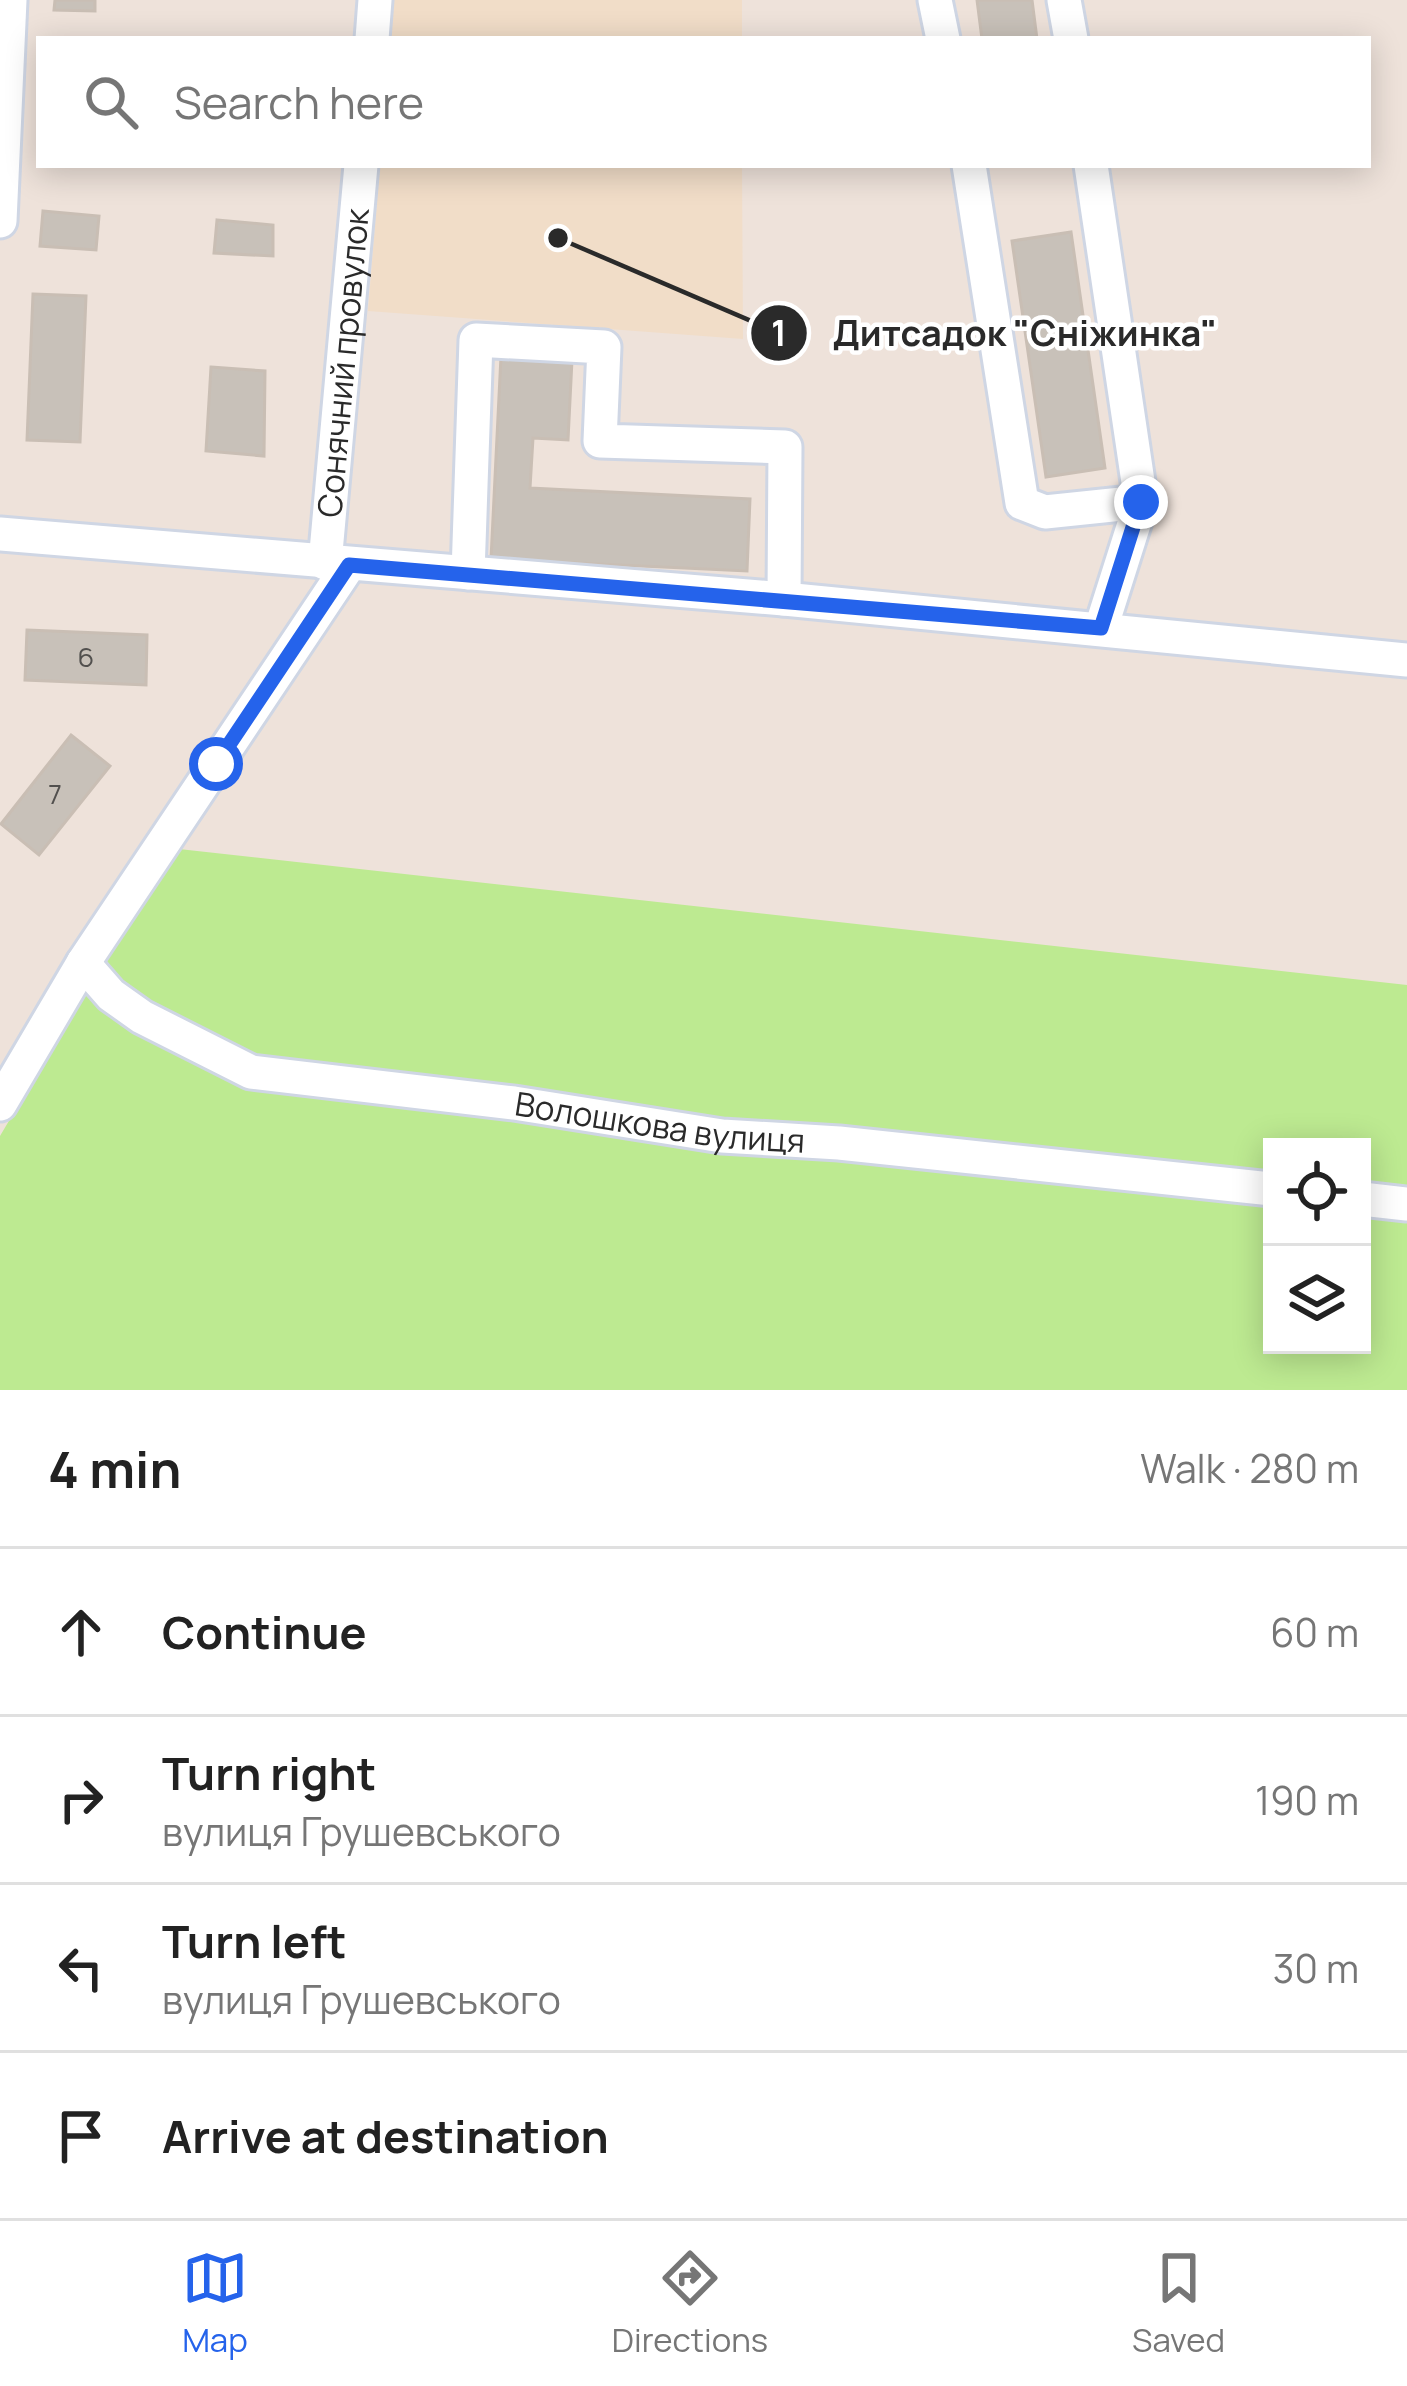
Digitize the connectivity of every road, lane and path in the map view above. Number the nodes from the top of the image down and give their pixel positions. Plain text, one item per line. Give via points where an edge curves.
1 (10, 0) edge
2 (375, 0) edge
3 (935, 0) edge
4 (1064, 0) edge
5 (372, 36) edge
6 (943, 36) edge
7 (1070, 36) edge
8 (361, 168) edge
9 (969, 168) edge
10 (1091, 168) edge
11 (0, 221) edge
12 (1141, 502) junction
13 (0, 534) edge
14 (337, 564) junction
15 (468, 573) junction
16 (784, 599) junction
17 (1101, 628) junction
18 (1407, 660) edge
19 (83, 963) junction
20 (0, 1104) edge
21 (1263, 1189) edge
22 (1371, 1200) edge
23 (1407, 1204) edge

1 - 11 street
2 - 5 street
3 - 6 street
4 - 7 street
8 - 14 street, Сонячний провулок
9 - 12 street via 1022,502 1045,512
10 - 12 street
12 - 17 street
13 - 14 street
14 - 15 street
14 - 19 street
15 - 16 street
15 - 16 street via 476,340 604,347 600,441 785,447
16 - 17 street
17 - 18 street
19 - 20 street
19 - 21 street, Волошкова вулиця via 142,1017 251,1072 722,1136
22 - 23 street

